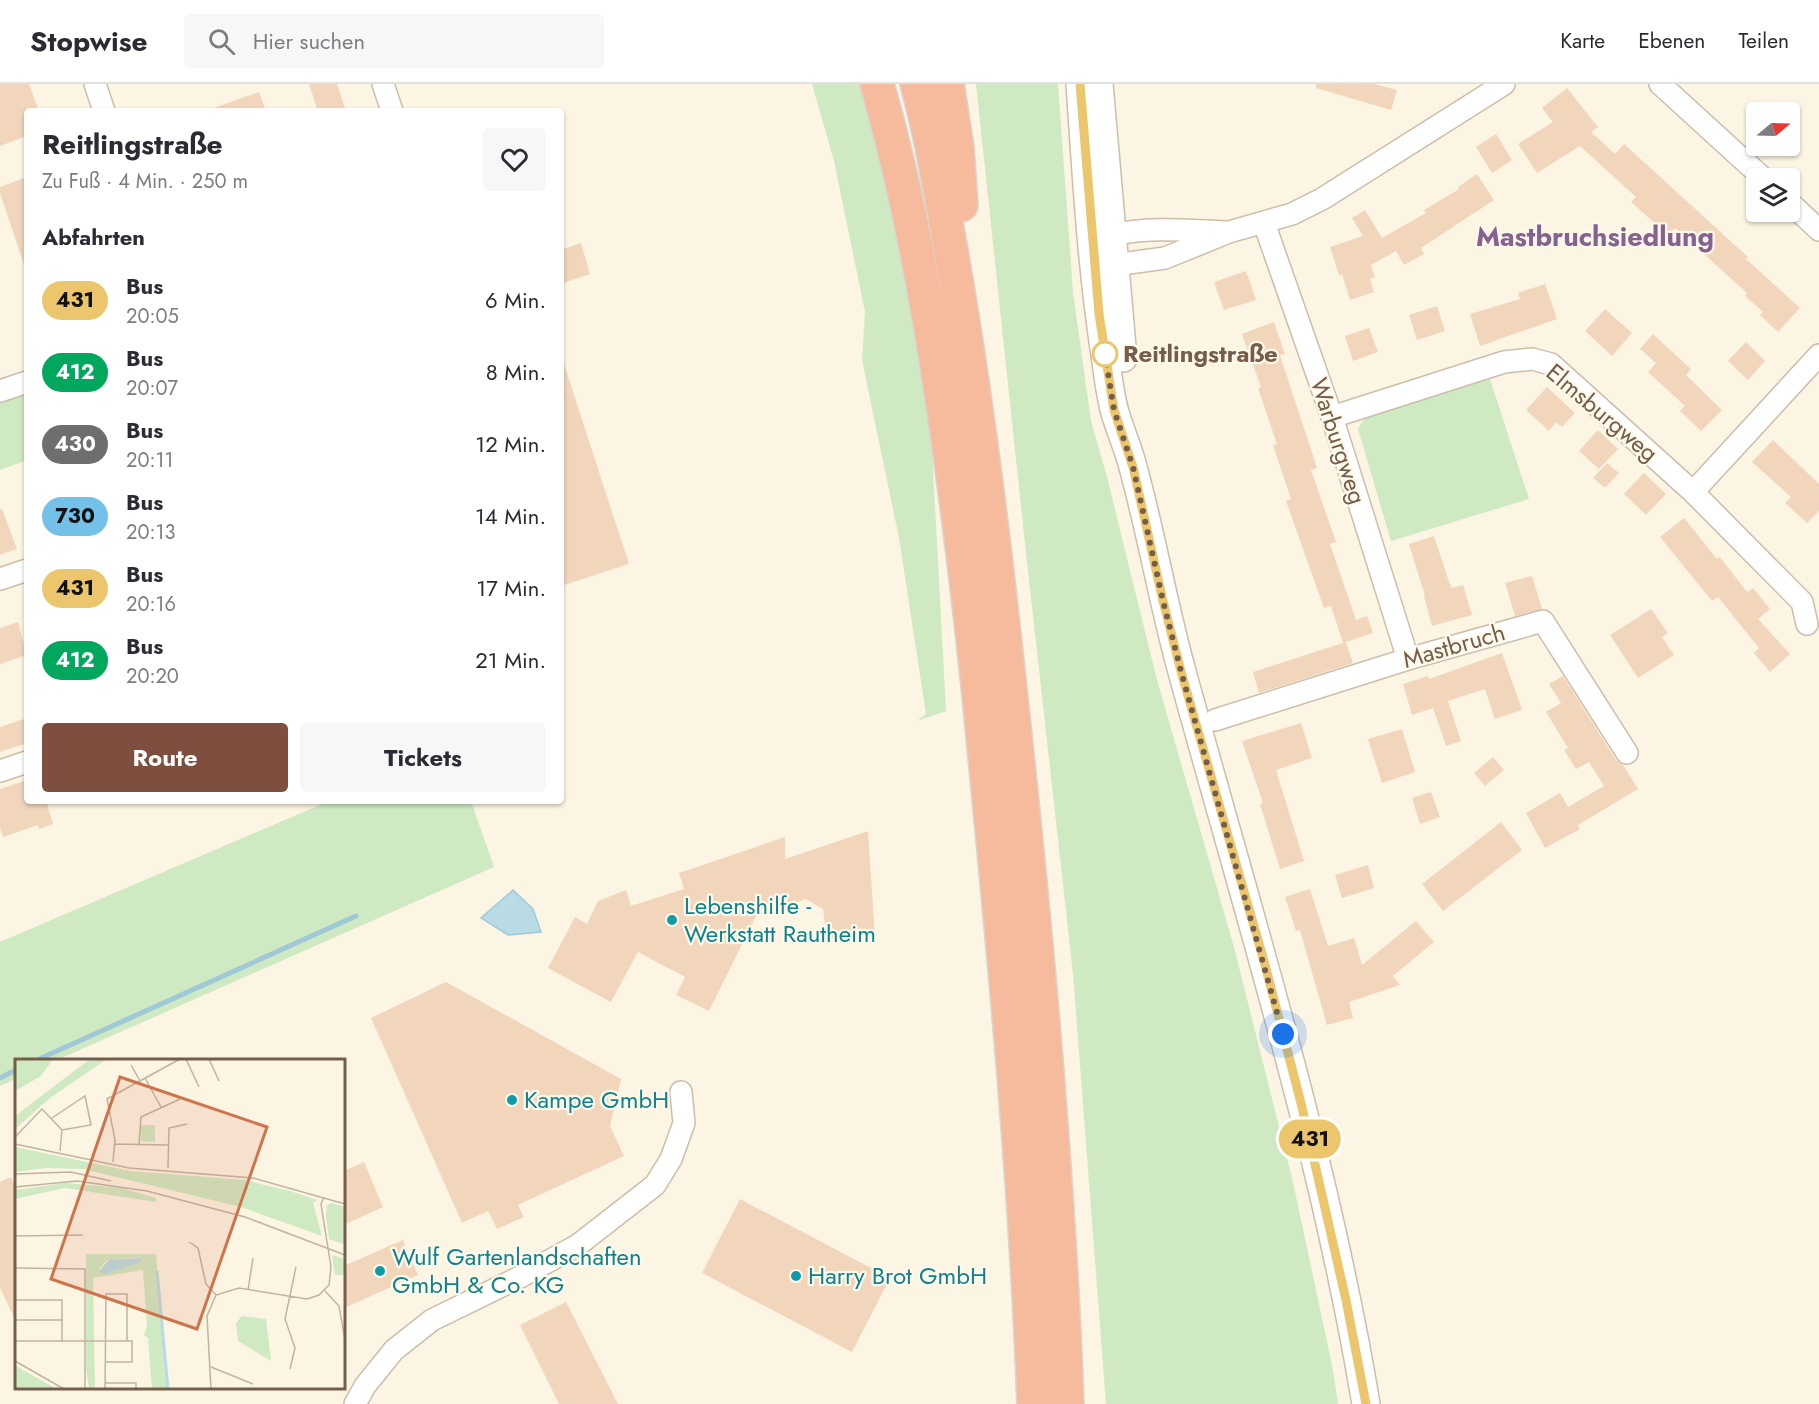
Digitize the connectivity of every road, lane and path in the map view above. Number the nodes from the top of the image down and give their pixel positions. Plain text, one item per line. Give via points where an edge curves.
1 (95, 84) edge
2 (382, 84) edge
3 (877, 84) edge
4 (917, 84) edge
5 (947, 84) edge
6 (1080, 84) edge
7 (1099, 84) edge
8 (1504, 84) edge
9 (1660, 84) edge
10 (103, 108) edge
11 (391, 108) edge
12 (1752, 168) edge
13 (1800, 212) edge
14 (1264, 223) junction
15 (1819, 230) edge
16 (1229, 232) junction
17 (1102, 241) junction
18 (1114, 265) junction
19 (960, 300) junction
20 (1819, 355) edge
21 (24, 383) edge
22 (0, 391) edge
23 (1332, 417) junction
24 (1133, 467) junction
25 (1693, 492) junction
26 (24, 571) edge
27 (0, 579) edge
28 (1807, 624) dead end
29 (1408, 659) junction
30 (1215, 720) dead end
31 (1627, 753) dead end
32 (24, 763) edge
33 (0, 771) edge
34 (681, 1092) dead end
35 (355, 1404) edge
36 (1034, 1404) edge
37 (1067, 1404) edge
38 (1366, 1404) edge

1 - 10 street
2 - 11 street
3 - 36 highway via 916,247 971,613 1011,1031
4 - 19 highway via 927,118
5 - 19 highway via 963,225
6 - 17 street
7 - 17 street
8 - 14 street via 1322,199
9 - 12 street
13 - 15 street
14 - 16 street
14 - 23 street, Warburgweg
16 - 17 street via 1168,230
16 - 18 street via 1165,258
17 - 18 street
17 - 24 street via 1099,314 1114,410
18 - 24 street
19 - 37 highway via 983,456 1018,762 1052,1134
20 - 25 street
21 - 22 street
23 - 25 street, Elmsburgweg via 1504,362 1532,359 1551,364
23 - 29 street, Warburgweg
24 - 38 street via 1182,675 1301,1103
25 - 28 street, Elmsburgweg via 1802,602
26 - 27 street
29 - 30 street, Mastbruch
29 - 31 street, Mastbruch via 1543,621
32 - 33 street
34 - 35 street via 684,1123 671,1159 655,1185 578,1245 432,1320 394,1350

